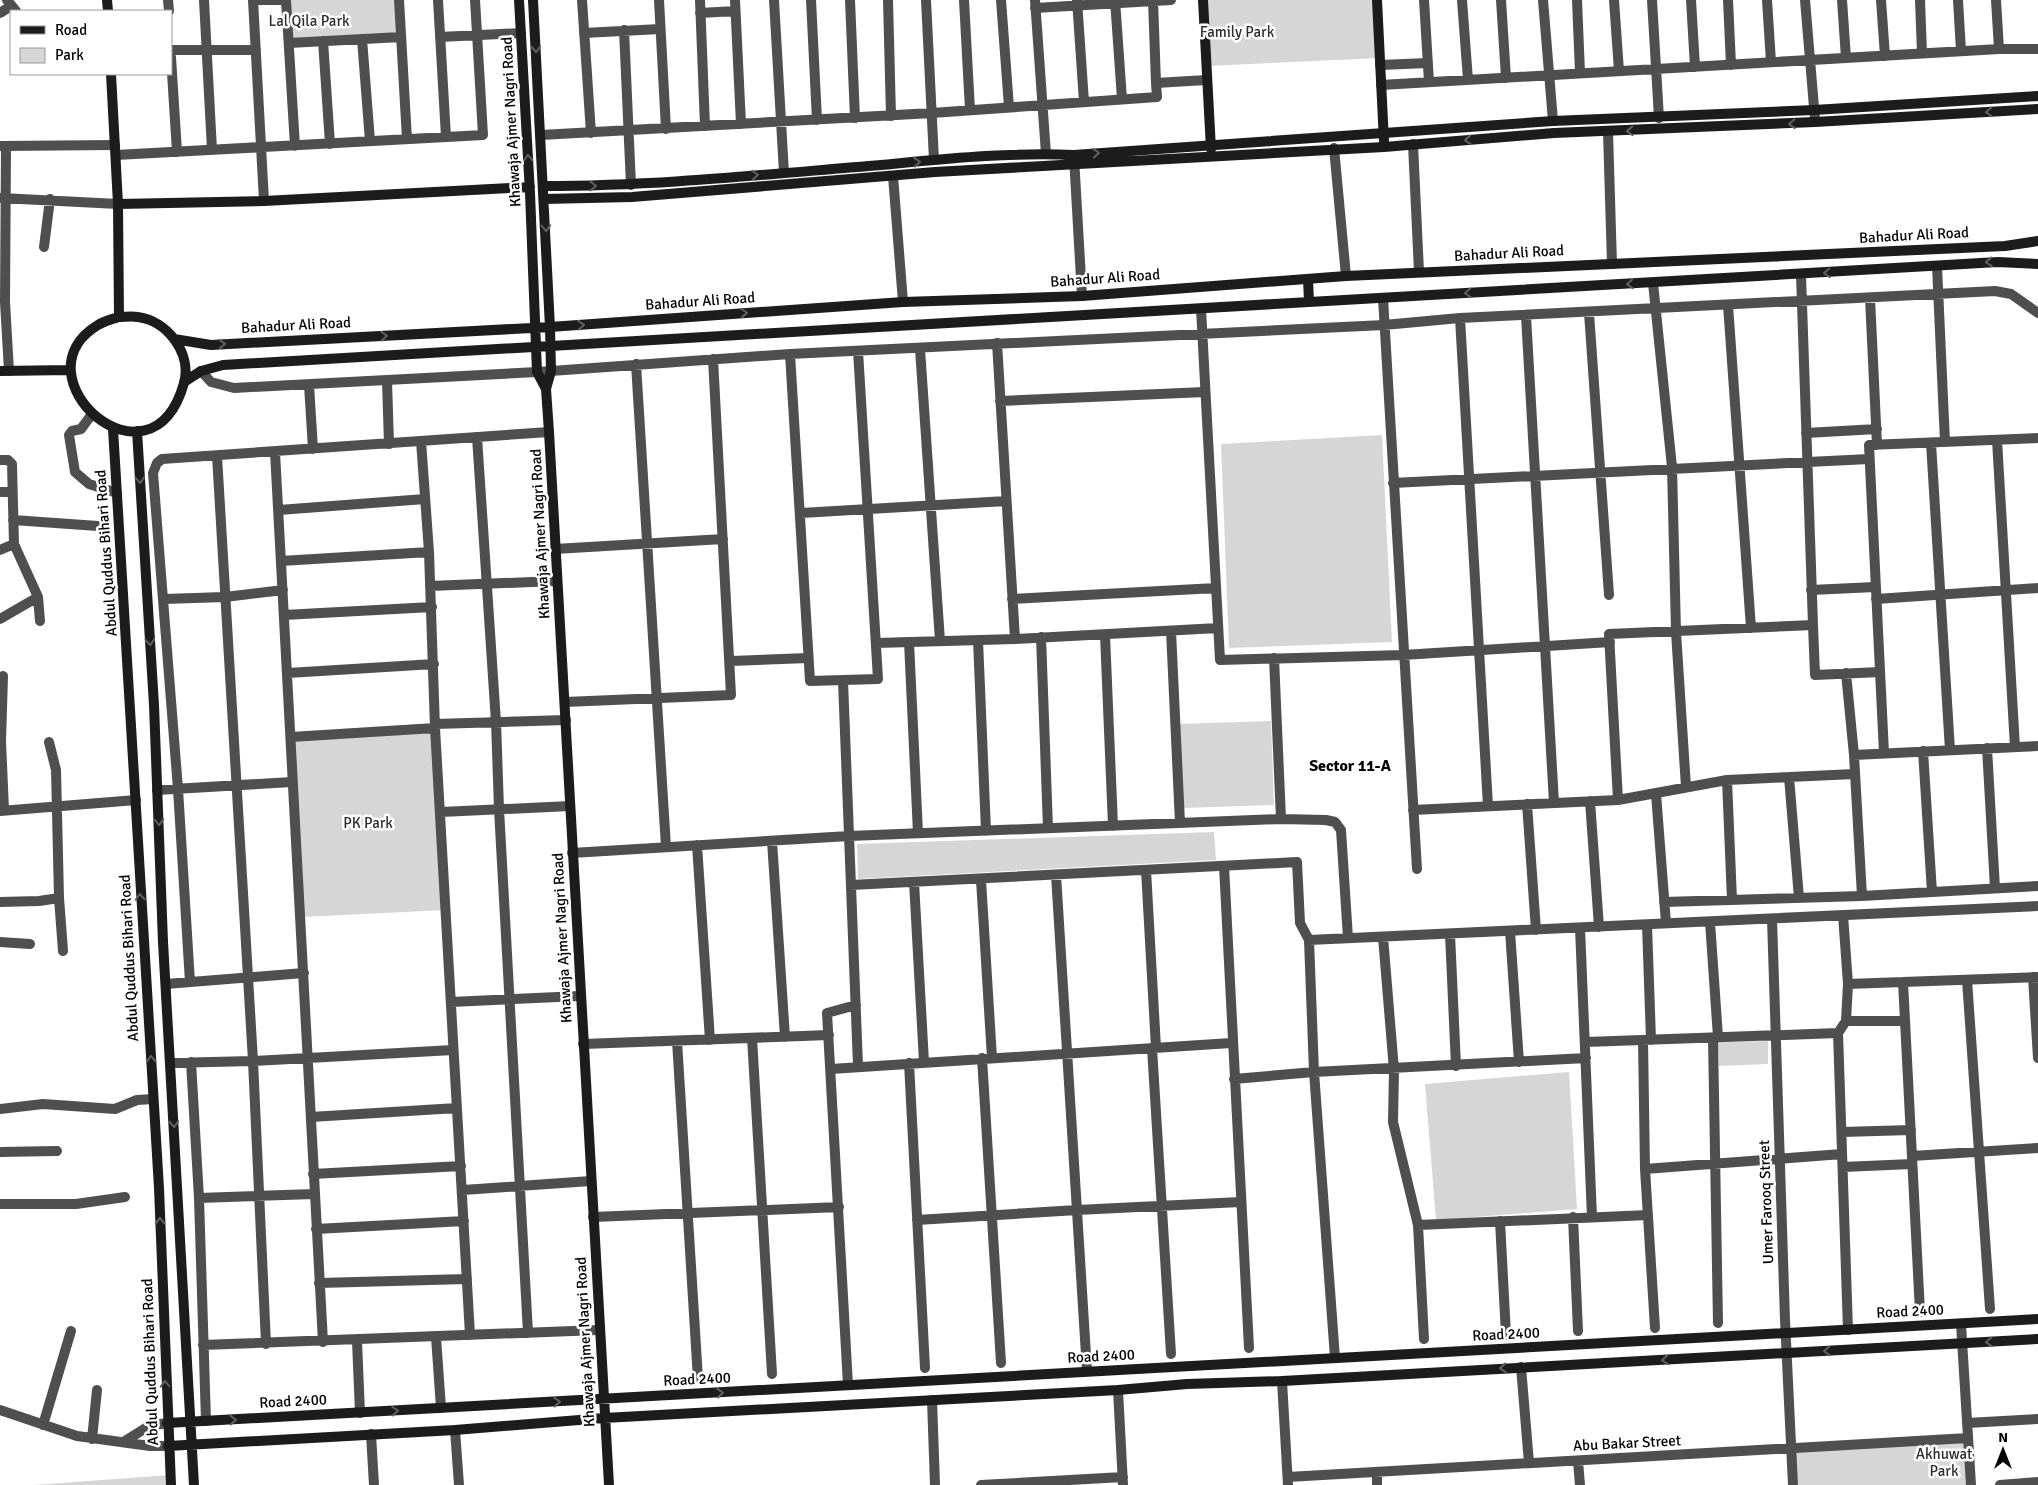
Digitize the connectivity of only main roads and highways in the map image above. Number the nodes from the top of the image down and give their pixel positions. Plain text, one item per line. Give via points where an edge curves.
1 (519, 0) edge
2 (533, 0) edge
3 (1203, 0) edge
4 (1376, 0) edge
5 (111, 75) edge
6 (2038, 96) edge
7 (2038, 109) edge
8 (1384, 134) junction
9 (1211, 144) junction
10 (1384, 147) junction
11 (1212, 156) junction
12 (1074, 160) junction
13 (544, 186) junction
14 (530, 187) junction
15 (544, 200) junction
16 (118, 204) junction
17 (2038, 241) edge
18 (2038, 264) edge
19 (1308, 279) junction
20 (1309, 302) junction
21 (119, 317) junction
22 (550, 327) junction
23 (535, 328) junction
24 (174, 339) junction
25 (550, 346) junction
26 (536, 347) junction
27 (70, 370) junction
28 (5, 371) edge
29 (184, 382) junction
30 (546, 389) junction
31 (113, 429) junction
32 (137, 431) junction
33 (2038, 1319) edge
34 (2038, 1339) edge
35 (1186, 1366) junction
36 (1188, 1384) junction
37 (603, 1399) junction
38 (604, 1418) junction
39 (190, 1422) junction
40 (167, 1423) junction
41 (191, 1444) junction
42 (168, 1446) junction
43 (171, 1485) edge
44 (194, 1485) edge
45 (608, 1485) edge

14 -> 1 main road, Khawaja Ajmer Nagri Road
2 -> 13 main road, Khawaja Ajmer Nagri Road
3 - 9 main road
4 - 8 main road
5 - 16 main road
6 - 8 main road via 1553,121
7 -> 10 main road via 1554,133
8 - 9 main road
8 - 10 main road
9 - 11 main road
12 -> 9 main road
10 - 11 main road
11 - 12 main road
13 -> 12 main road via 630,185 1046,154
12 - 15 main road via 632,197
13 - 15 main road, Khawaja Ajmer Nagri Road
14 - 16 main road via 264,201
14 - 23 main road, Khawaja Ajmer Nagri Road
15 -> 22 main road, Khawaja Ajmer Nagri Road
16 - 21 main road
17 - 19 main road, Bahadur Ali Road via 2006,246
18 -> 20 main road via 1998,262
19 - 20 main road
22 -> 19 main road, Bahadur Ali Road via 903,302 1082,296
20 - 25 main road
21 - 24 main road via 139,317 158,324
21 - 27 main road via 98,324 82,338
22 - 23 main road, Bahadur Ali Road
22 - 25 main road, Khawaja Ajmer Nagri Road
24 -> 23 main road, Bahadur Ali Road via 211,345
23 - 26 main road, Khawaja Ajmer Nagri Road
24 - 29 main road via 181,348 186,370
25 - 26 main road
25 - 30 main road, Khawaja Ajmer Nagri Road
26 - 29 main road via 223,364 201,371
26 - 30 main road, Khawaja Ajmer Nagri Road via 537,372
27 - 28 main road
27 - 31 main road via 79,396 92,414
29 - 32 main road via 176,407 162,422
30 - 37 main road, Khawaja Ajmer Nagri Road
31 - 32 main road
40 -> 31 main road, Abdul Quddus Bihari Road via 159,1188
32 -> 39 main road
33 - 35 main road, Road 2400
34 -> 36 main road
35 - 36 main road
37 -> 35 main road, Road 2400
36 - 38 main road
37 - 38 main road, Khawaja Ajmer Nagri Road
39 -> 37 main road, Road 2400
38 - 41 main road via 455,1430
38 - 45 main road, Khawaja Ajmer Nagri Road
39 - 40 main road, Road 2400
39 - 41 main road
40 - 42 main road, Abdul Quddus Bihari Road
41 - 42 main road
41 - 44 main road
42 - 43 main road, Abdul Quddus Bihari Road

